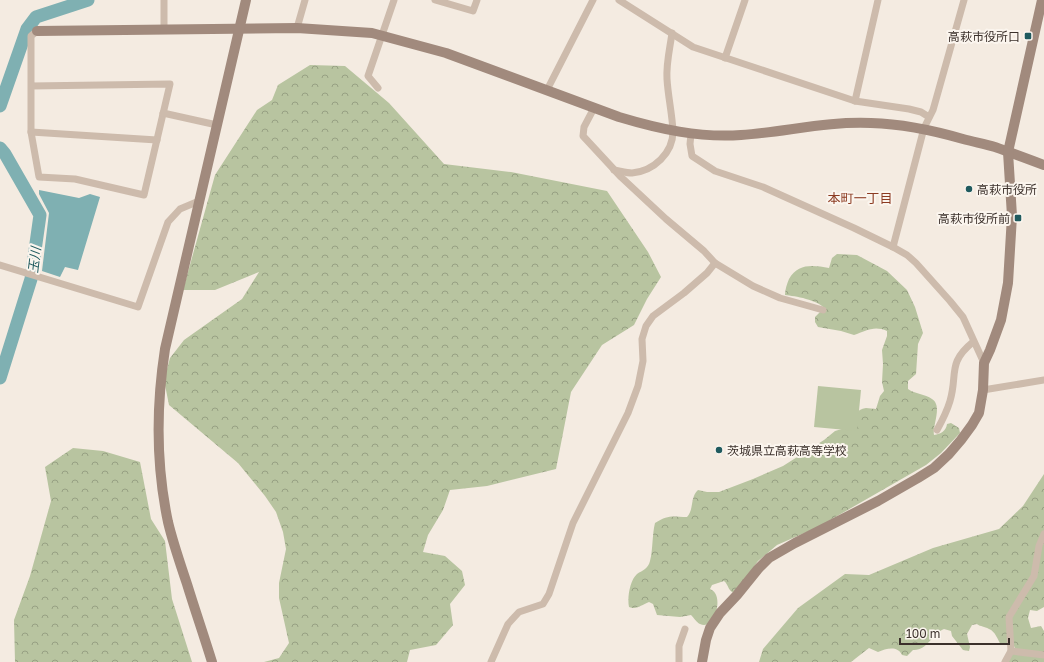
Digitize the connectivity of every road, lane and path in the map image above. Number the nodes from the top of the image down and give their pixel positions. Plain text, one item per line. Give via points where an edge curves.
1 (164, 0) edge
2 (246, 0) edge
3 (305, 0) edge
4 (394, 0) edge
5 (435, 0) edge
6 (477, 0) edge
7 (593, 0) edge
8 (619, 0) edge
9 (745, 0) edge
10 (878, 0) edge
11 (964, 0) edge
12 (1042, 0) edge
13 (297, 28) junction
14 (238, 29) junction
15 (164, 30) junction
16 (37, 31) joint
17 (672, 33) junction
18 (382, 36) junction
19 (725, 58) junction
20 (31, 86) junction
21 (378, 88) dead end
22 (547, 90) junction
23 (855, 101) junction
24 (594, 108) junction
25 (163, 113) junction
26 (929, 117) junction
27 (217, 125) junction
28 (924, 128) junction
29 (673, 131) junction
30 (31, 132) junction
31 (691, 134) junction
32 (157, 140) junction
33 (1008, 152) junction
34 (1044, 165) edge
35 (614, 170) junction
36 (199, 201) junction
37 (893, 247) junction
38 (716, 263) junction
39 (0, 265) edge
40 (823, 310) dead end
41 (973, 342) junction
42 (984, 362) junction
43 (1044, 380) edge
44 (983, 390) junction
45 (937, 430) dead end
46 (1044, 534) edge
47 (685, 629) dead end
48 (1011, 651) junction
49 (1044, 655) edge
50 (212, 662) edge
51 (491, 662) edge
52 (679, 662) edge
53 (702, 662) edge
54 (1005, 662) edge

1 - 15 street
2 - 14 street
3 - 13 street
4 - 18 street
5 - 6 street via 473,11
7 - 22 street
8 - 17 street
9 - 19 street
10 - 23 street
11 - 26 street
12 - 33 street
13 - 14 street
13 - 18 street via 372,33
14 - 15 street
14 - 27 street
15 - 16 street
16 - 20 street via 31,36
17 - 19 street via 693,47
17 - 29 street via 667,77
18 - 21 street via 368,76
18 - 22 street via 446,53
19 - 23 street
20 - 25 street via 170,84
20 - 30 street
22 - 24 street
23 - 26 street via 909,109
24 - 29 street via 644,125
24 - 35 street via 584,127 584,136
25 - 27 street
25 - 32 street
26 - 28 street
27 - 36 street
28 - 31 street via 848,123 739,135
28 - 33 street
28 - 37 street
29 - 31 street
29 - 35 street via 670,146 662,159 649,170 631,173
30 - 32 street
30 - 32 street via 39,178 75,179 144,195
31 - 37 street via 692,156 705,166 763,187
33 - 34 street
33 - 42 street via 1012,216 1008,283 1001,320
35 - 38 street
36 - 39 street via 180,209 168,222 138,307
36 - 50 street via 165,349 158,408 158,446 169,524
37 - 41 street via 916,263 950,301 963,317
38 - 40 street via 753,286 780,298
38 - 51 street via 684,293 653,316 646,326 642,339 643,361 638,386 622,425 573,523 549,594 543,604 519,612 508,624
41 - 42 street
41 - 45 street via 962,350 956,360 950,401
42 - 44 street
43 - 44 street
44 - 53 street via 979,413 972,425 934,468 878,501 769,558 720,613 710,628
46 - 48 street via 1039,546 1034,576 1009,617
47 - 52 street via 679,646
48 - 49 street
48 - 54 street

